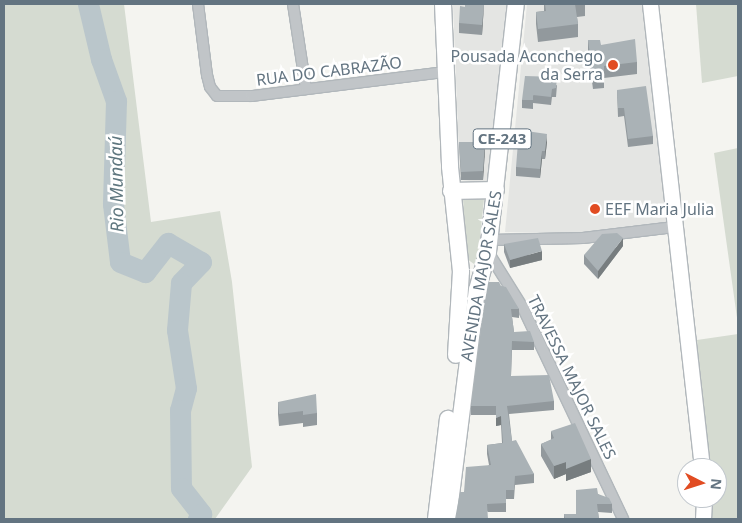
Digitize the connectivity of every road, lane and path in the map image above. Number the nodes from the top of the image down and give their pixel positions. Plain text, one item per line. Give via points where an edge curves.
1 (198, 4) edge
2 (293, 4) edge
3 (443, 4) edge
4 (516, 4) edge
5 (650, 4) edge
6 (445, 72) junction
7 (306, 89) junction
8 (496, 190) junction
9 (452, 191) junction
10 (674, 227) junction
11 (489, 246) junction
12 (461, 271) junction
13 (480, 274) junction
14 (453, 426) junction
15 (701, 458) edge
16 (436, 519) edge
17 (448, 519) edge
18 (623, 519) edge

1 - 7 street, RUA DO CABRAZÃO via 207,75 217,96 252,96
2 - 7 street
3 - 6 main road, CE-243
4 - 8 main road, AVENIDA MAJOR SALES / CE-243
5 - 10 street
6 - 7 street, RUA DO CABRAZÃO
6 - 9 main road, CE-243
8 - 9 main road
8 - 11 main road, AVENIDA MAJOR SALES / CE-243
9 - 12 main road, CE-243
10 - 11 street
10 - 15 street
11 - 13 main road, AVENIDA MAJOR SALES / CE-243
11 - 18 street, TRAVESSA MAJOR SALES via 523,308
12 - 13 main road
12 - 14 main road, AVENIDA MAJOR SALES / CE-243
13 - 14 main road, AVENIDA MAJOR SALES / CE-243
14 - 16 main road, AVENIDA MAJOR SALES / CE-243
14 - 17 main road, AVENIDA MAJOR SALES / CE-243

